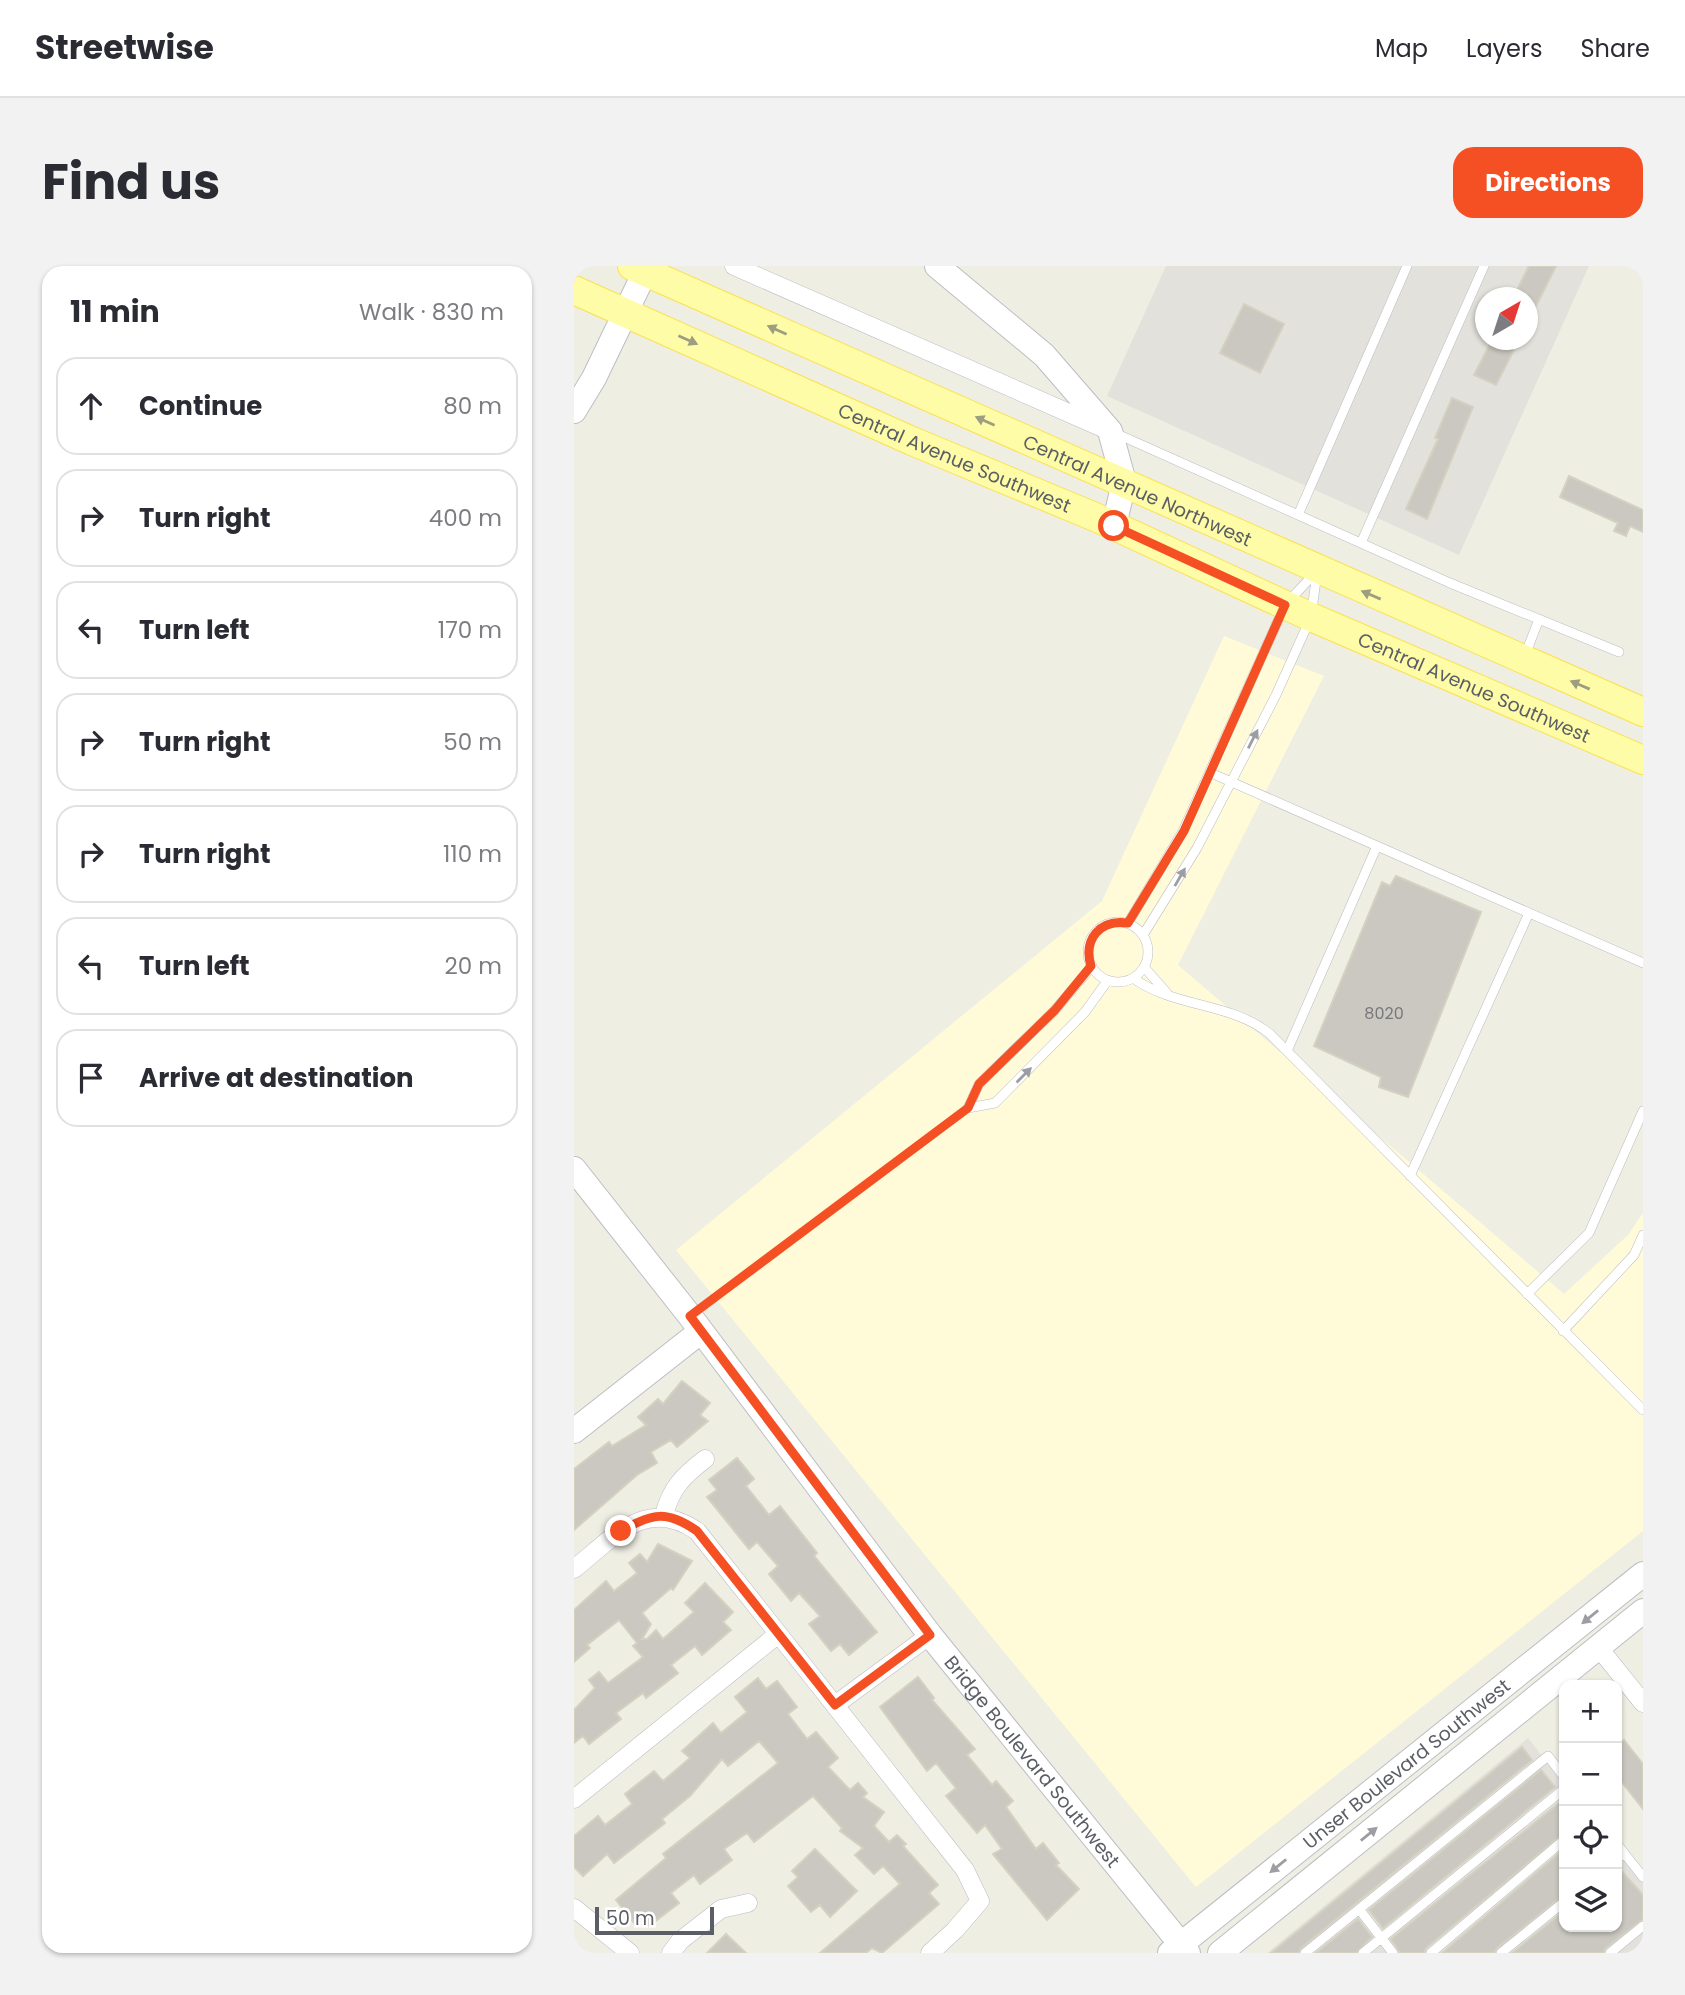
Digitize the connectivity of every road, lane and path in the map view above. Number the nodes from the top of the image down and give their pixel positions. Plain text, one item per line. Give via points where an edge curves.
1 (734, 266) edge
2 (937, 266) edge
3 (1407, 266) edge
4 (1484, 266) edge
5 (638, 269) edge
6 (574, 290) edge
7 (626, 312) junction
8 (574, 411) edge
9 (1110, 431) junction
10 (1124, 482) junction
11 (1298, 515) junction
12 (1114, 526) junction
13 (1361, 543) junction
14 (1317, 571) junction
15 (1285, 605) junction
16 (1311, 617) junction
17 (1539, 619) junction
18 (1619, 652) dead end
19 (1523, 660) junction
20 (1643, 712) edge
21 (1641, 754) edge
22 (1211, 773) junction
23 (1231, 782) junction
24 (1377, 846) junction
25 (1529, 913) junction
26 (1128, 923) junction
27 (1143, 935) junction
28 (1643, 964) edge
29 (1091, 966) junction
30 (1144, 967) junction
31 (1133, 978) junction
32 (1108, 980) junction
33 (1171, 997) junction
34 (1287, 1051) junction
35 (968, 1108) junction
36 (1643, 1111) edge
37 (1410, 1176) junction
38 (578, 1181) edge
39 (1643, 1235) edge
40 (1527, 1294) junction
41 (695, 1324) junction
42 (1563, 1331) junction
43 (1643, 1410) edge
44 (574, 1431) edge
45 (705, 1459) dead end
46 (664, 1515) junction
47 (574, 1569) edge
48 (1643, 1574) edge
49 (1643, 1611) edge
50 (777, 1635) junction
51 (930, 1635) junction
52 (1599, 1648) junction
53 (1643, 1703) edge
54 (835, 1705) junction
55 (1559, 1770) edge
56 (1559, 1793) edge
57 (574, 1798) edge
58 (1559, 1844) edge
59 (1622, 1858) edge
60 (1643, 1877) edge
61 (748, 1903) dead end
62 (1559, 1906) edge
63 (574, 1908) edge
64 (1359, 1909) junction
65 (1643, 1926) edge
66 (1381, 1938) junction
67 (1233, 1948) edge
68 (1180, 1950) edge
69 (629, 1953) edge
70 (670, 1953) edge
71 (930, 1953) edge
72 (1305, 1953) edge
73 (1363, 1953) edge
74 (1393, 1953) edge
75 (1431, 1953) edge
76 (1501, 1953) edge
77 (1610, 1953) edge

1 - 9 street
2 - 9 street via 1044,355
3 - 11 lane
4 - 13 lane
5 - 7 street
10 -> 5 main road, Central Avenue Northwest
6 - 7 main road, Central Avenue Southwest
7 - 8 street
7 -> 12 main road, Central Avenue Southwest
9 - 10 street
9 - 11 lane
10 - 12 street
10 - 14 main road, Central Avenue Northwest
11 - 13 lane
12 - 15 main road, Central Avenue Southwest
13 - 17 lane
14 - 15 lane
14 - 16 lane
19 -> 14 main road, Central Avenue Northwest
15 - 16 main road, Central Avenue Southwest
15 - 22 lane
16 - 21 main road, Central Avenue Southwest
23 -> 16 lane
17 - 18 lane
17 - 19 lane
20 -> 19 main road, Central Avenue Northwest
22 - 23 lane
22 - 26 lane via 1184,831
23 - 24 lane
27 -> 23 lane
24 - 25 lane
24 - 34 lane
25 - 28 lane
25 - 37 lane
26 - 27 lane
26 - 29 lane via 1099,928 1088,946
27 - 30 lane via 1149,951
29 - 32 lane
29 - 35 lane via 1055,1010 979,1084
30 - 31 lane
30 - 33 lane
31 - 32 lane
31 - 33 lane
35 -> 32 lane via 995,1103 1085,1012
33 - 34 lane via 1256,1022
34 - 37 lane
35 - 41 path
36 - 40 lane via 1589,1233
37 - 40 lane
38 - 41 street, Bridge Boulevard Southwest
39 - 42 lane via 1634,1255
40 - 42 lane
41 - 44 street
41 - 51 street, Bridge Boulevard Southwest
42 - 43 lane
45 - 46 street via 670,1493
46 - 47 street via 641,1519
46 - 50 street via 697,1531
48 -> 68 street, Unser Boulevard Southwest
49 - 52 street, Unser Boulevard Southwest
50 - 54 street
50 - 57 street
51 - 54 street
51 - 68 street, Bridge Boulevard Southwest
52 - 53 street
67 -> 52 street, Unser Boulevard Southwest
54 - 71 street via 965,1870 980,1901
55 - 64 lane via 1548,1756
56 - 66 lane
58 - 75 lane
59 - 60 lane
61 - 70 street via 721,1909
62 - 76 lane
63 - 69 street
64 - 66 lane
64 - 72 lane
65 - 77 lane
66 - 73 lane
66 - 74 lane

